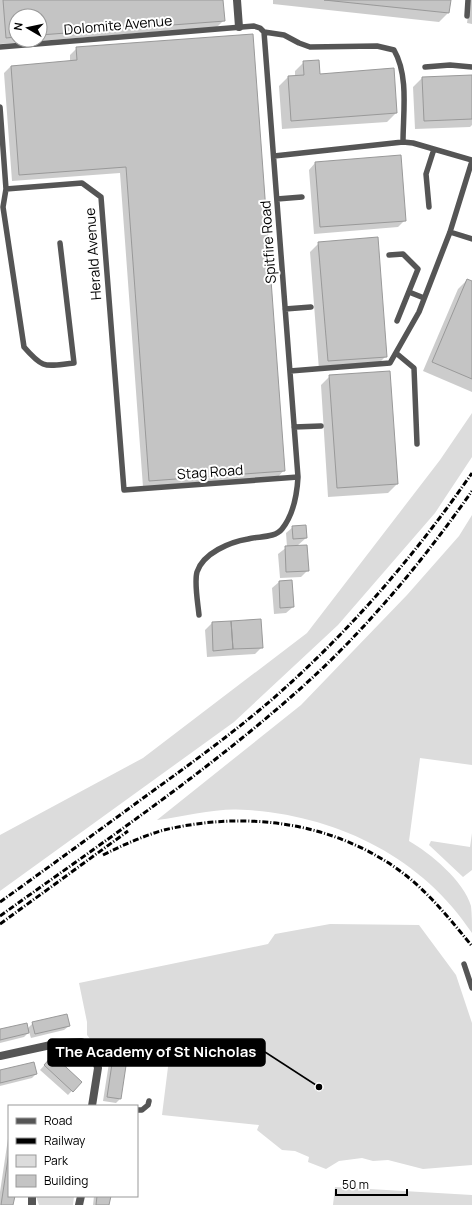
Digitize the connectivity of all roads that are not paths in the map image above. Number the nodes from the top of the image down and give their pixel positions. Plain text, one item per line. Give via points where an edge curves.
1 (237, 0) edge
2 (468, 0) edge
3 (467, 16) dead end
4 (239, 27) junction
5 (264, 32) junction
6 (0, 47) edge
7 (425, 67) dead end
8 (472, 68) edge
9 (0, 107) edge
10 (404, 142) junction
11 (434, 149) junction
12 (274, 156) junction
13 (472, 161) edge
14 (6, 189) junction
15 (302, 197) dead end
16 (277, 199) junction
17 (429, 207) dead end
18 (450, 232) junction
19 (472, 239) edge
20 (60, 243) dead end
21 (389, 254) dead end
22 (409, 292) junction
23 (424, 298) junction
24 (311, 307) dead end
25 (285, 309) junction
26 (397, 322) dead end
27 (396, 353) junction
28 (290, 371) junction
29 (321, 426) dead end
30 (294, 427) junction
31 (417, 444) dead end
32 (298, 477) junction
33 (124, 490) joint
34 (199, 615) dead end
35 (464, 964) dead end
36 (472, 988) edge
37 (0, 1056) edge
38 (149, 1100) dead end
39 (94, 1105) edge
40 (138, 1110) edge

1 - 4 street
2 - 3 lane
4 - 5 lane via 254,26
4 - 6 lane, Dolomite Avenue
5 - 10 lane via 284,35 310,47 377,46 394,50 402,71
5 - 12 lane, Spitfire Road
7 - 8 lane via 450,65
9 - 14 lane
10 - 11 lane
10 - 12 lane
11 - 13 lane
11 - 17 lane via 426,174
12 - 16 lane, Spitfire Road
13 - 18 lane
14 - 20 lane via 3,207 24,347 37,362 45,366 74,363
14 - 33 lane, Herald Avenue via 82,183 101,197
15 - 16 lane
16 - 25 lane, Spitfire Road
18 - 19 lane
18 - 23 lane
21 - 22 lane via 403,254 418,269
22 - 23 lane
22 - 26 lane
23 - 27 lane
24 - 25 lane
25 - 28 lane, Spitfire Road
27 - 28 lane via 390,363
27 - 31 lane via 414,368
28 - 30 lane, Spitfire Road
29 - 30 lane
30 - 32 lane, Spitfire Road
32 - 33 lane, Stag Road
32 - 34 lane, Spitfire Road via 297,498 282,529 273,535 233,543 209,555 200,564 196,574
35 - 36 lane
37 - 39 street via 60,1044 82,1042 92,1047 98,1068
38 - 40 lane via 148,1105

